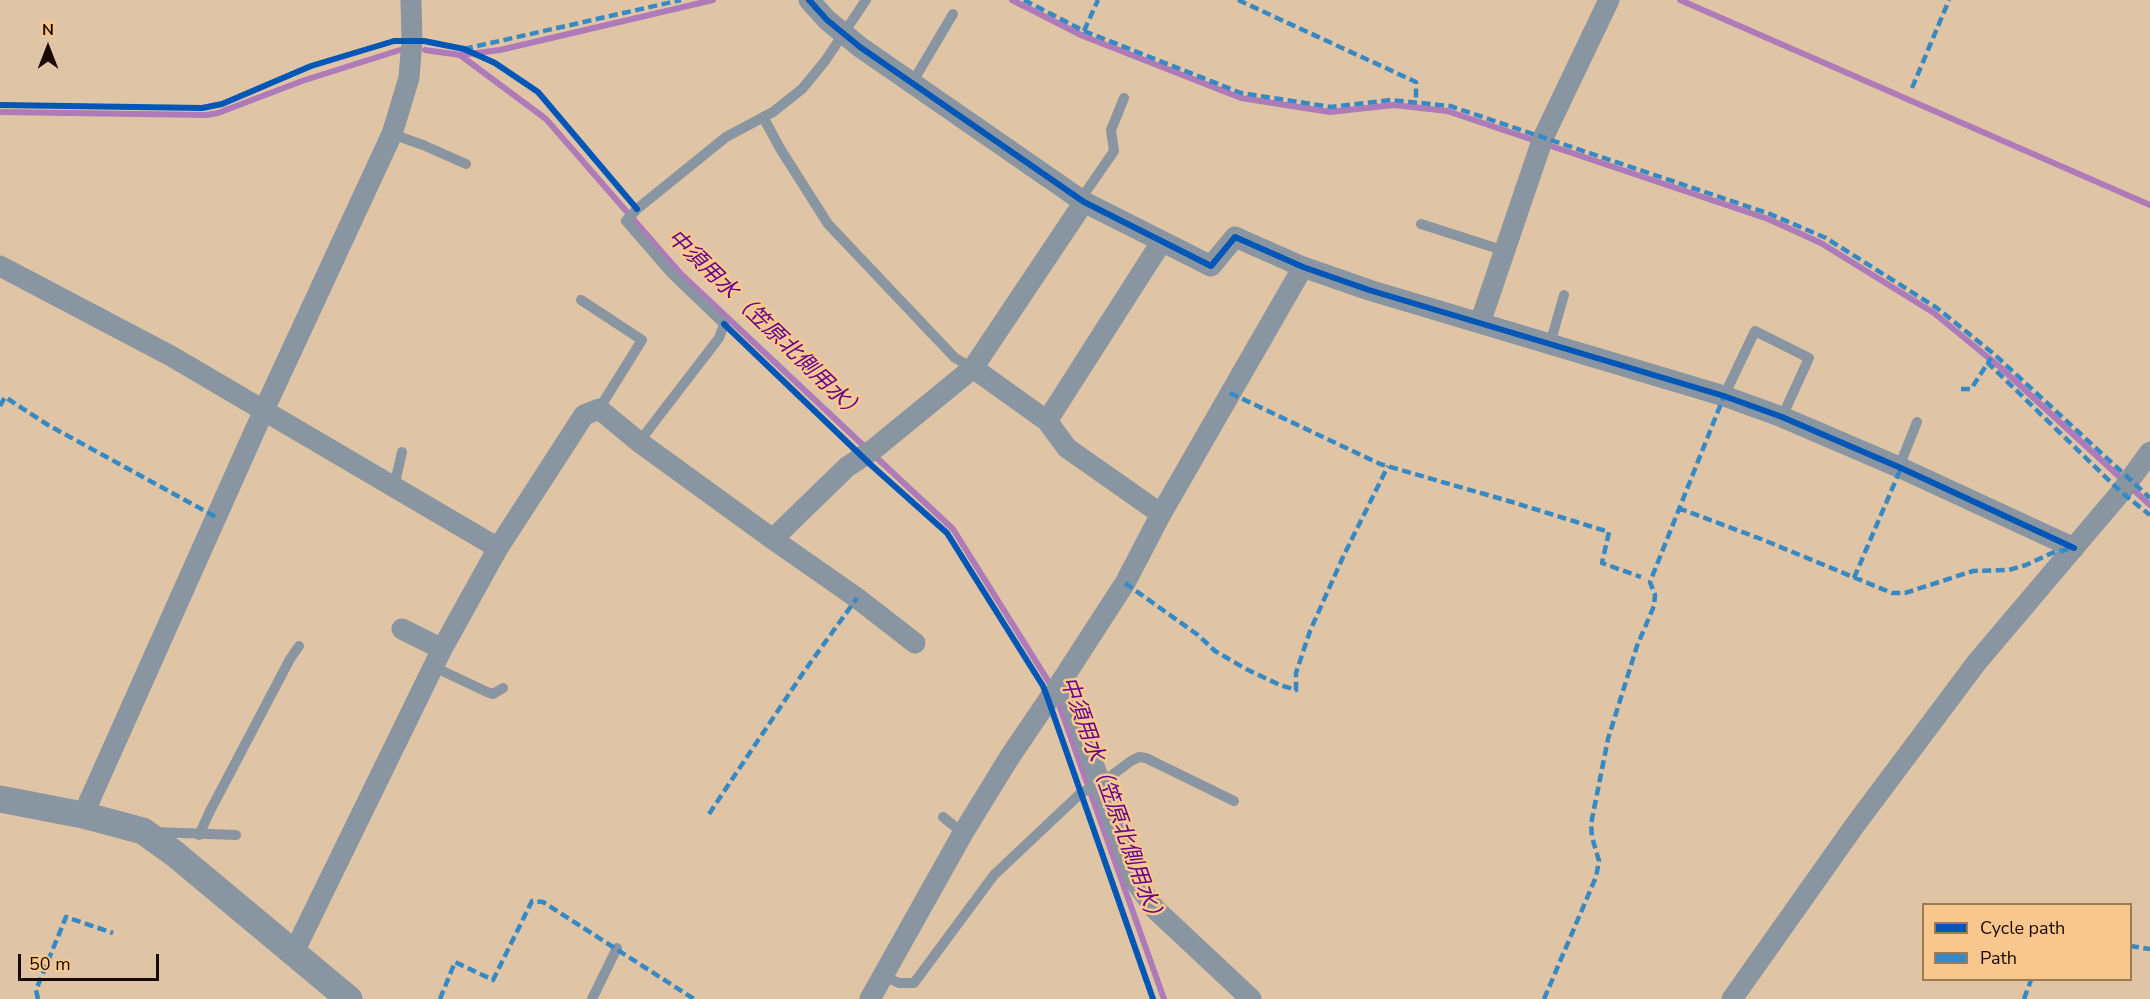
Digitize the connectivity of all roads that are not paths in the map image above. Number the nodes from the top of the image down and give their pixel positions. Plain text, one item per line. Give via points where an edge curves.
1 (411, 0) edge
2 (808, 0) edge
3 (866, 0) edge
4 (1609, 0) edge
5 (953, 14) dead end
6 (844, 34) junction
7 (912, 83) junction
8 (1124, 99) dead end
9 (763, 117) junction
10 (392, 134) junction
11 (466, 164) dead end
12 (1082, 201) junction
13 (1421, 224) dead end
14 (1162, 242) junction
15 (1505, 251) junction
16 (0, 266) edge
17 (1303, 267) junction
18 (1563, 295) dead end
19 (582, 300) dead end
20 (1480, 323) junction
21 (1550, 344) junction
22 (973, 368) junction
23 (1724, 396) junction
24 (599, 409) junction
25 (264, 410) junction
26 (1782, 417) junction
27 (1047, 421) junction
28 (1917, 422) dead end
29 (639, 442) junction
30 (402, 452) dead end
31 (2150, 452) edge
32 (1899, 467) junction
33 (394, 487) junction
34 (1161, 514) junction
35 (774, 540) junction
36 (498, 548) junction
37 (2074, 548) junction
38 (402, 629) dead end
39 (915, 643) dead end
40 (299, 646) dead end
41 (438, 658) junction
42 (503, 688) dead end
43 (1056, 689) junction
44 (1100, 784) junction
45 (0, 799) edge
46 (1234, 801) dead end
47 (83, 815) junction
48 (943, 817) dead end
49 (143, 831) junction
50 (963, 833) junction
51 (199, 835) junction
52 (236, 835) dead end
53 (617, 948) dead end
54 (293, 954) junction
55 (884, 976) junction
56 (349, 999) edge
57 (592, 999) edge
58 (870, 999) edge
59 (1251, 999) edge
60 (1732, 999) edge

1 - 10 street via 409,78
2 - 6 street
3 - 6 lane
4 - 15 street via 1543,138
5 - 7 lane
6 - 7 street
6 - 9 lane via 802,89
7 - 12 street
8 - 12 lane via 1111,130 1114,152
9 - 22 lane via 828,224 955,358
9 - 29 lane via 726,137 626,221 671,273 724,324 719,338
10 - 11 lane
10 - 25 street
12 - 14 street
12 - 22 street
13 - 15 lane
14 - 17 street via 1211,266 1235,237
14 - 27 street
15 - 20 street
16 - 25 street
17 - 20 street
17 - 34 street
18 - 21 lane
19 - 24 lane via 642,340
20 - 21 street
21 - 23 street
22 - 27 street
22 - 35 street via 847,467
23 - 26 street
23 - 26 lane via 1755,331 1809,358
24 - 29 street
24 - 36 street via 584,415
25 - 33 street
25 - 47 street
26 - 32 street
27 - 34 street via 1067,448
28 - 32 lane
29 - 35 street
30 - 33 lane
31 - 37 street
32 - 37 street
33 - 36 street
34 - 43 street via 1125,583
35 - 39 street
36 - 41 street
37 - 60 street via 1977,662
38 - 41 street
40 - 51 lane
41 - 42 lane via 487,692 493,694
41 - 54 street
43 - 44 street via 1067,690
43 - 50 street
44 - 46 lane via 1139,757
44 - 55 lane via 1081,792 994,875 914,983 899,983
44 - 59 street via 1131,872 1145,896
45 - 47 street
47 - 49 street
48 - 50 lane
49 - 51 lane
49 - 54 street
50 - 55 street
51 - 52 lane
53 - 57 lane
54 - 56 street
55 - 58 street

